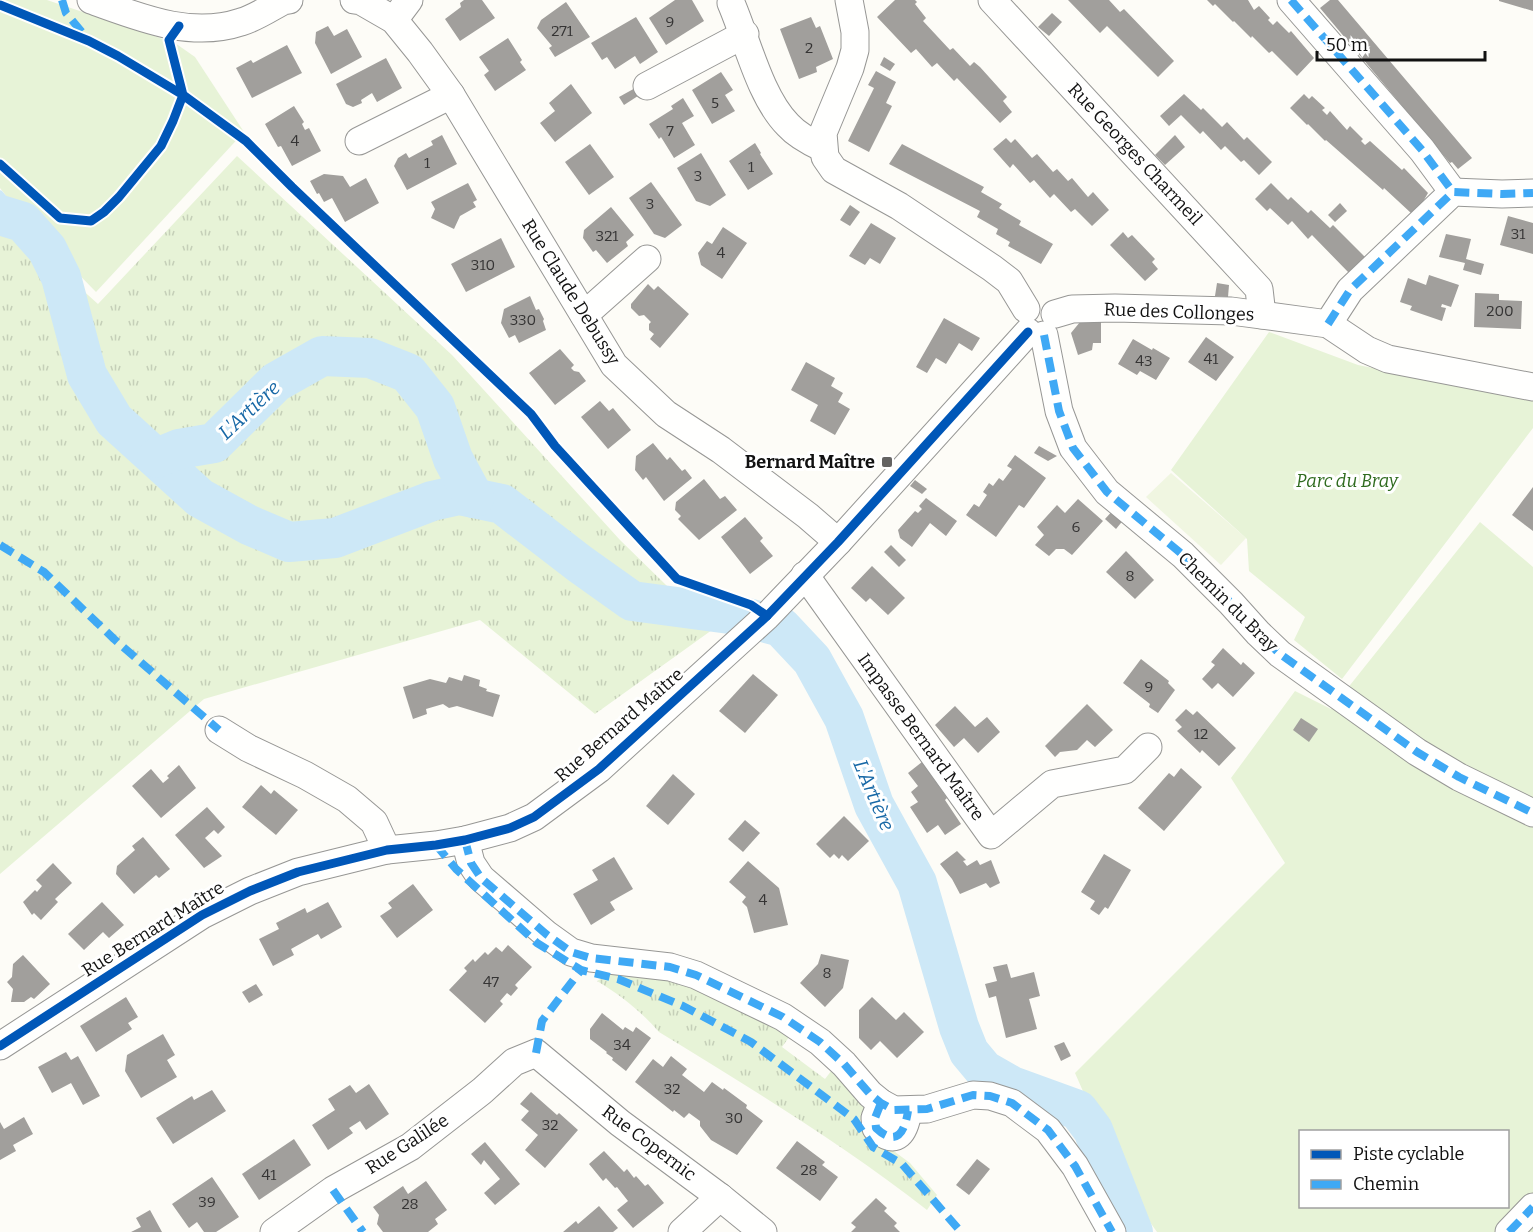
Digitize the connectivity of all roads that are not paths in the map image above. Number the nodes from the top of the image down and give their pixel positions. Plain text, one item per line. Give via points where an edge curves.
1 (91, 0) edge
2 (285, 0) edge
3 (354, 0) edge
4 (849, 0) edge
5 (992, 0) edge
6 (1291, 0) edge
7 (731, 3) dead end
8 (402, 10) edge
9 (745, 34) junction
10 (647, 86) dead end
11 (451, 95) junction
12 (359, 141) dead end
13 (823, 148) junction
14 (1453, 192) junction
15 (1533, 192) edge
16 (647, 259) dead end
17 (584, 315) junction
18 (1262, 315) junction
19 (1038, 322) junction
20 (1328, 324) junction
21 (1533, 387) edge
22 (838, 542) junction
23 (805, 576) junction
24 (219, 730) dead end
25 (1148, 747) dead end
26 (1533, 813) edge
27 (465, 840) junction
28 (387, 850) junction
29 (0, 1046) edge
30 (536, 1053) joint
31 (720, 1197) junction
32 (1533, 1208) edge
33 (274, 1232) edge
34 (682, 1232) edge
35 (763, 1232) edge
36 (1112, 1232) edge
37 (1509, 1232) edge

1 - 2 street via 155,22 202,30 241,22
3 - 8 street, Rue Claude Debussy
4 - 13 street via 855,50 823,133
5 - 18 street, Rue Georges Charmeil via 1259,289
6 - 14 street via 1422,150
7 - 9 street
8 - 11 street, Rue Claude Debussy via 420,52
9 - 10 street
9 - 13 street via 774,108 789,126
11 - 12 street
11 - 17 street, Rue Claude Debussy
13 - 19 street via 834,170 899,206 1009,281
14 - 15 street
14 - 20 street via 1350,290
16 - 17 street
17 - 22 street, Rue Claude Debussy via 614,365 648,398
18 - 19 street, Rue des Collonges via 1231,311 1072,309
18 - 20 street, Rue des Collonges
19 - 22 street, Rue Bernard Maître
19 - 26 street, Chemin du Bray via 1059,411 1073,448 1107,492 1183,555 1280,654 1417,752
20 - 21 street via 1388,359
22 - 23 street, Rue Bernard Maître
23 - 25 street, Impasse Bernard Maître via 991,835 1052,784 1125,770
23 - 27 street, Rue Bernard Maître via 759,624 599,769 534,817
24 - 28 street via 347,799 374,822
27 - 28 street, Rue Bernard Maître
27 - 36 street via 471,863 481,878 571,952 670,967 696,975 783,1017 820,1042 870,1094 894,1110 927,1109 973,1095 1012,1103 1048,1130 1075,1166
28 - 29 street, Rue Bernard Maître via 298,872 202,915
30 - 31 street, Rue Copernic via 620,1123
30 - 33 street, Rue Galilée via 514,1062 410,1147 333,1190
31 - 34 street
31 - 35 street, Rue Copernic
32 - 37 street

